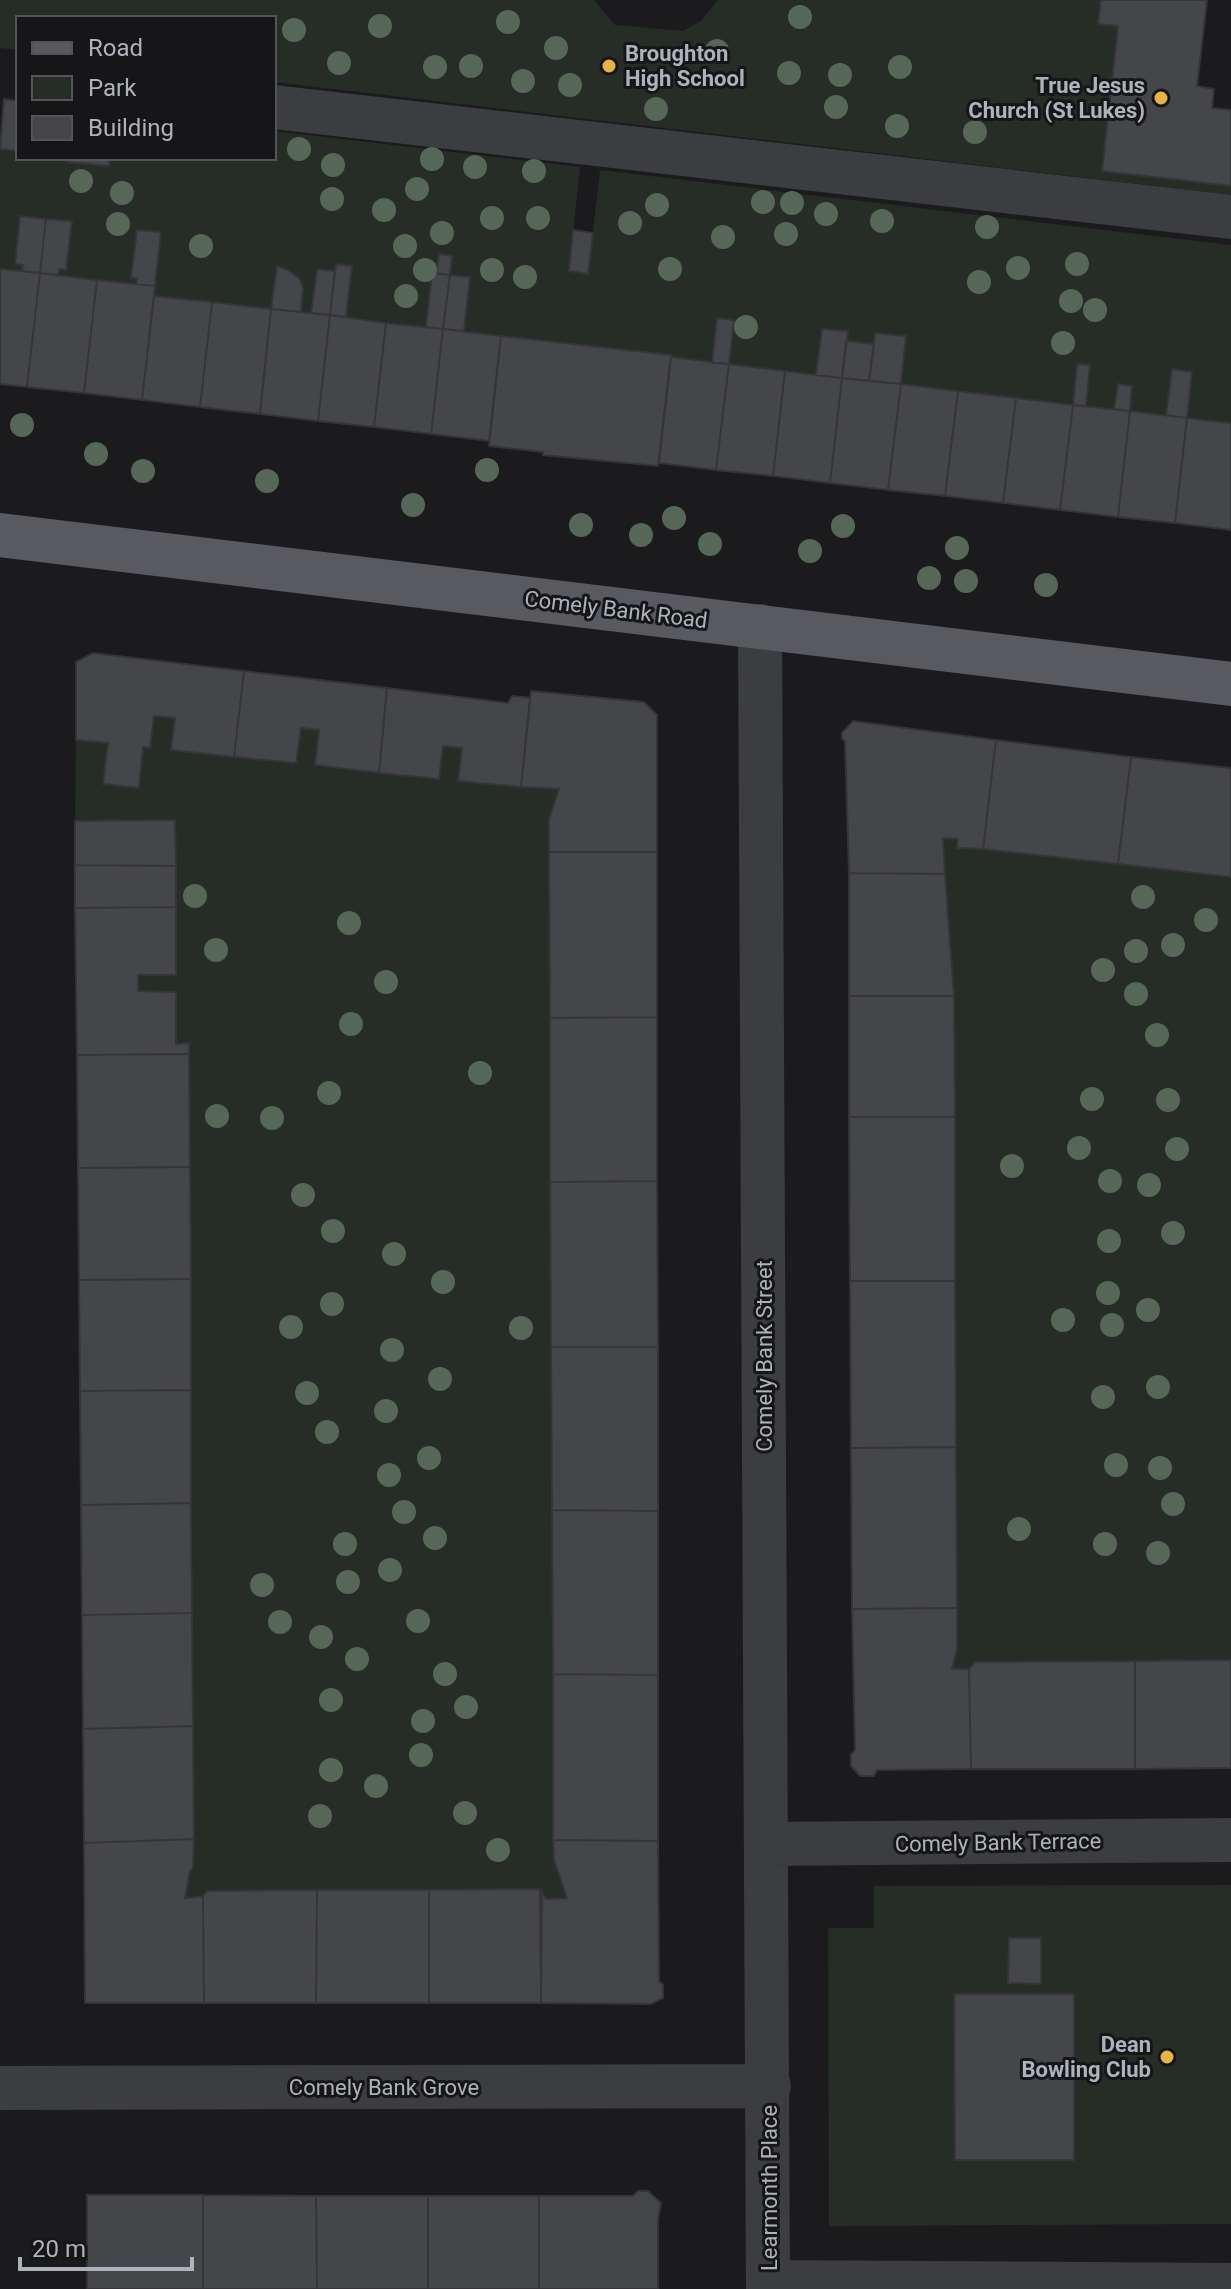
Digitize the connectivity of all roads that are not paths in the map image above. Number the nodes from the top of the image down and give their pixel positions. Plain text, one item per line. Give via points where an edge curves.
1 (276, 107) edge
2 (1231, 217) edge
3 (0, 535) edge
4 (760, 626) junction
5 (1231, 684) edge
6 (1231, 1840) edge
7 (766, 1844) junction
8 (769, 2086) junction
9 (0, 2088) edge
10 (1231, 2285) edge
11 (768, 2286) edge

1 - 2 street
3 - 4 main road, Comely Bank Road
4 - 5 main road, Comely Bank Road
4 - 7 street, Comely Bank Street
6 - 7 street, Comely Bank Terrace
7 - 8 street, Comely Bank Street
8 - 9 street, Comely Bank Grove
8 - 11 street, Learmonth Place
10 - 11 street

